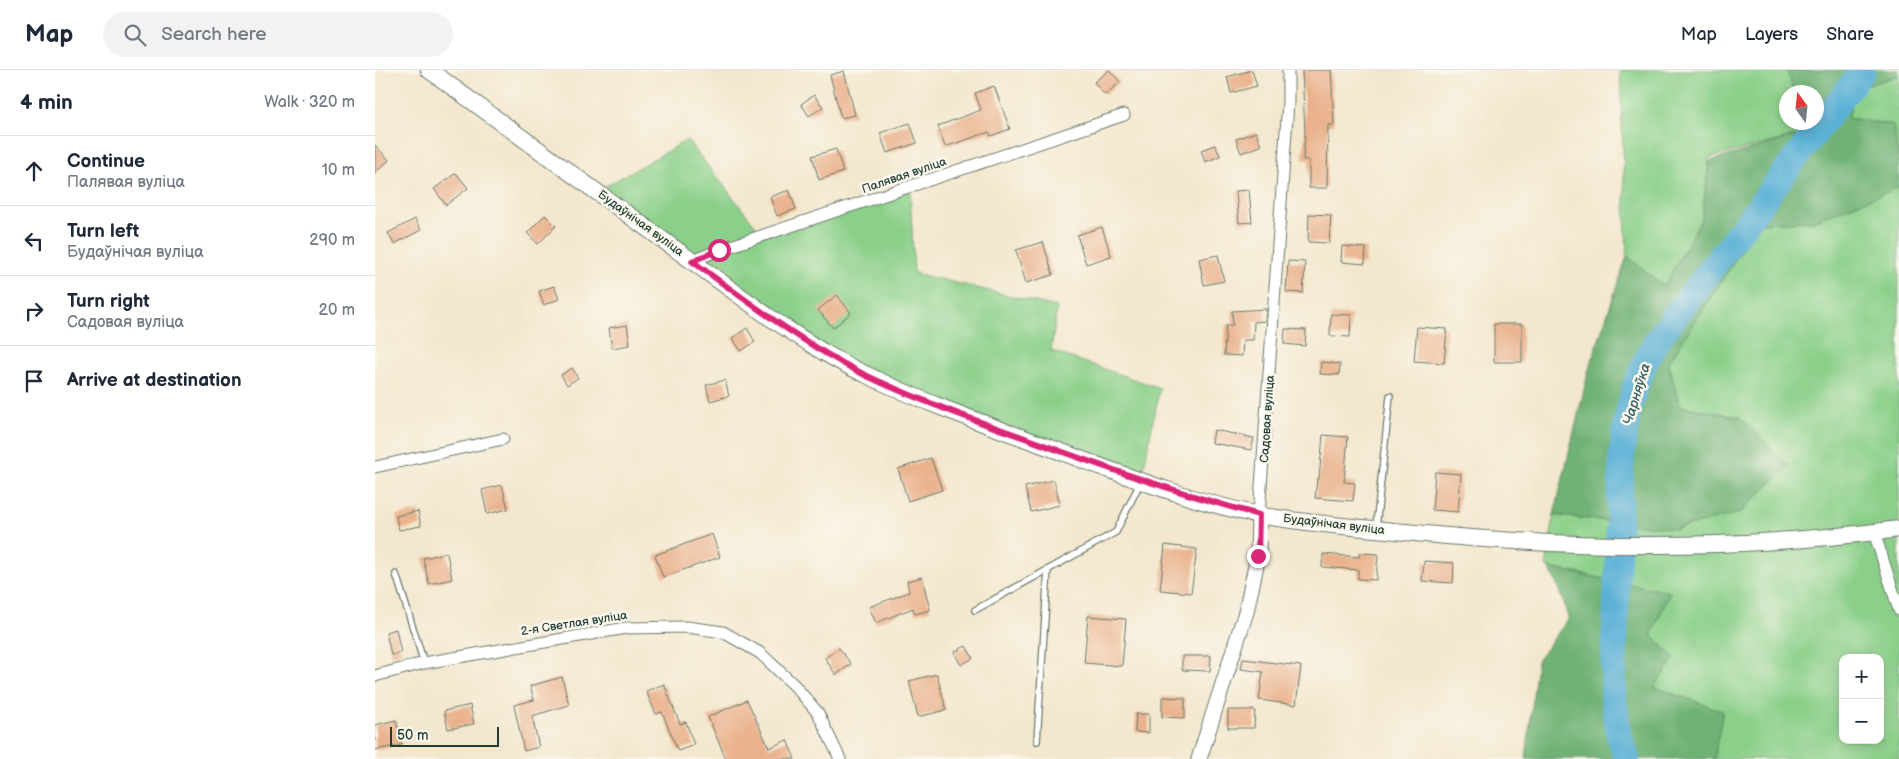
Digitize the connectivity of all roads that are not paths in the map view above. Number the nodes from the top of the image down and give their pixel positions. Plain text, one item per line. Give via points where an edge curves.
1 (429, 70) edge
2 (1288, 70) edge
3 (1124, 115) dead end
4 (692, 261) junction
5 (1390, 396) dead end
6 (503, 439) dead end
7 (375, 467) edge
8 (1141, 481) junction
9 (1259, 515) junction
10 (1899, 528) edge
11 (1376, 529) junction
12 (1874, 532) junction
13 (1048, 570) junction
14 (396, 574) dead end
15 (975, 610) dead end
16 (1899, 610) edge
17 (424, 663) junction
18 (375, 676) edge
19 (1037, 741) dead end
20 (840, 759) edge
21 (1199, 759) edge

1 - 4 main road, Будаўнічая вуліца
2 - 9 street, Садовая вуліца
3 - 4 street, Палявая вуліца
4 - 8 main road, Будаўнічая вуліца via 769,317 862,373 969,418
5 - 11 lane
6 - 7 street
8 - 9 main road, Будаўнічая вуліца
8 - 13 lane via 1116,532
9 - 11 main road, Будаўнічая вуліца
9 - 21 street, Садовая вуліца via 1258,556 1246,612
10 - 12 main road, Будаўнічая вуліца
11 - 12 main road, Будаўнічая вуліца via 1550,544 1698,546
12 - 16 street
13 - 15 lane
13 - 19 lane
14 - 17 lane
17 - 18 street, 2-я Светлая вуліца
17 - 20 street, 2-я Светлая вуліца via 626,628 687,627 723,632 760,653 795,686 818,713

